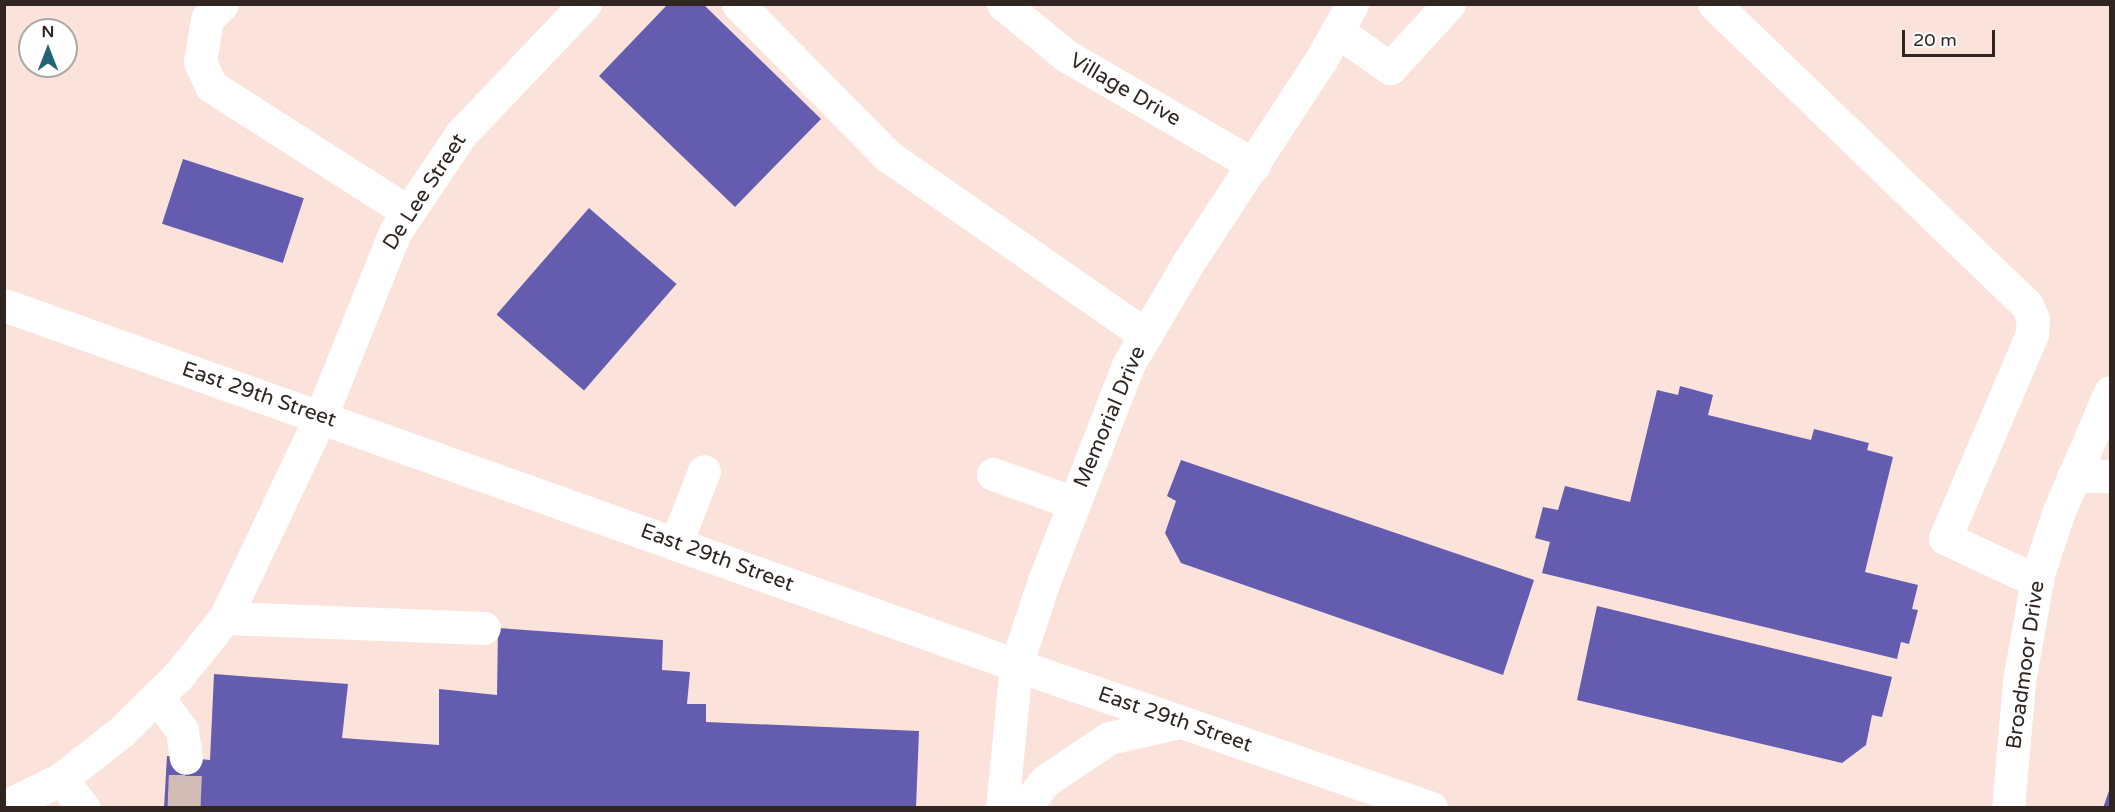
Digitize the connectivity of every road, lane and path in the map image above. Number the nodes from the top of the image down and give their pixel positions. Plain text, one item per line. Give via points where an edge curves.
1 (222, 4) edge
2 (585, 4) edge
3 (738, 4) edge
4 (1449, 4) edge
5 (1714, 4) edge
6 (1013, 8) edge
7 (1345, 18) edge
8 (1254, 165) junction
9 (408, 212) junction
10 (4, 305) edge
11 (1146, 334) junction
12 (2110, 392) edge
13 (321, 416) junction
14 (704, 471) dead end
15 (993, 474) dead end
16 (2073, 476) junction
17 (2110, 476) edge
18 (1074, 503) junction
19 (676, 543) junction
20 (2037, 581) junction
21 (225, 618) junction
22 (484, 628) dead end
23 (1016, 665) junction
24 (157, 697) junction
25 (1180, 722) junction
26 (186, 758) tunnel mouth
27 (61, 780) junction
28 (4, 807) edge
29 (84, 807) edge
30 (1002, 807) edge
31 (1024, 807) edge
32 (1431, 807) edge
33 (2008, 807) edge

1 - 9 street via 207,19 200,62 211,86
2 - 9 street, De Lee Street via 461,134
3 - 11 street via 888,156
4 - 7 street via 1390,68
5 - 20 street via 2027,305 2032,334 1945,538
6 - 8 street, Village Drive via 1065,55
7 - 8 street, Memorial Drive
8 - 11 street, Memorial Drive
9 - 13 street, De Lee Street via 395,232 359,314
10 - 13 street, East 29th Street
11 - 18 street, Memorial Drive via 1128,365
12 - 16 street, Broadmoor Drive
13 - 19 street, East 29th Street
13 - 21 street, De Lee Street
14 - 19 street
15 - 18 street
16 - 17 street
16 - 20 street, Broadmoor Drive
18 - 23 street, Memorial Drive
19 - 23 street, East 29th Street
20 - 33 street, Broadmoor Drive via 2019,681
21 - 22 street
21 - 24 street, De Lee Street
23 - 25 street, East 29th Street
23 - 30 street, Memorial Drive
24 - 26 street via 182,730
24 - 27 street, De Lee Street
25 - 31 street via 1109,738 1045,781
25 - 32 street, East 29th Street
27 - 28 street, De Lee Street
27 - 29 street

